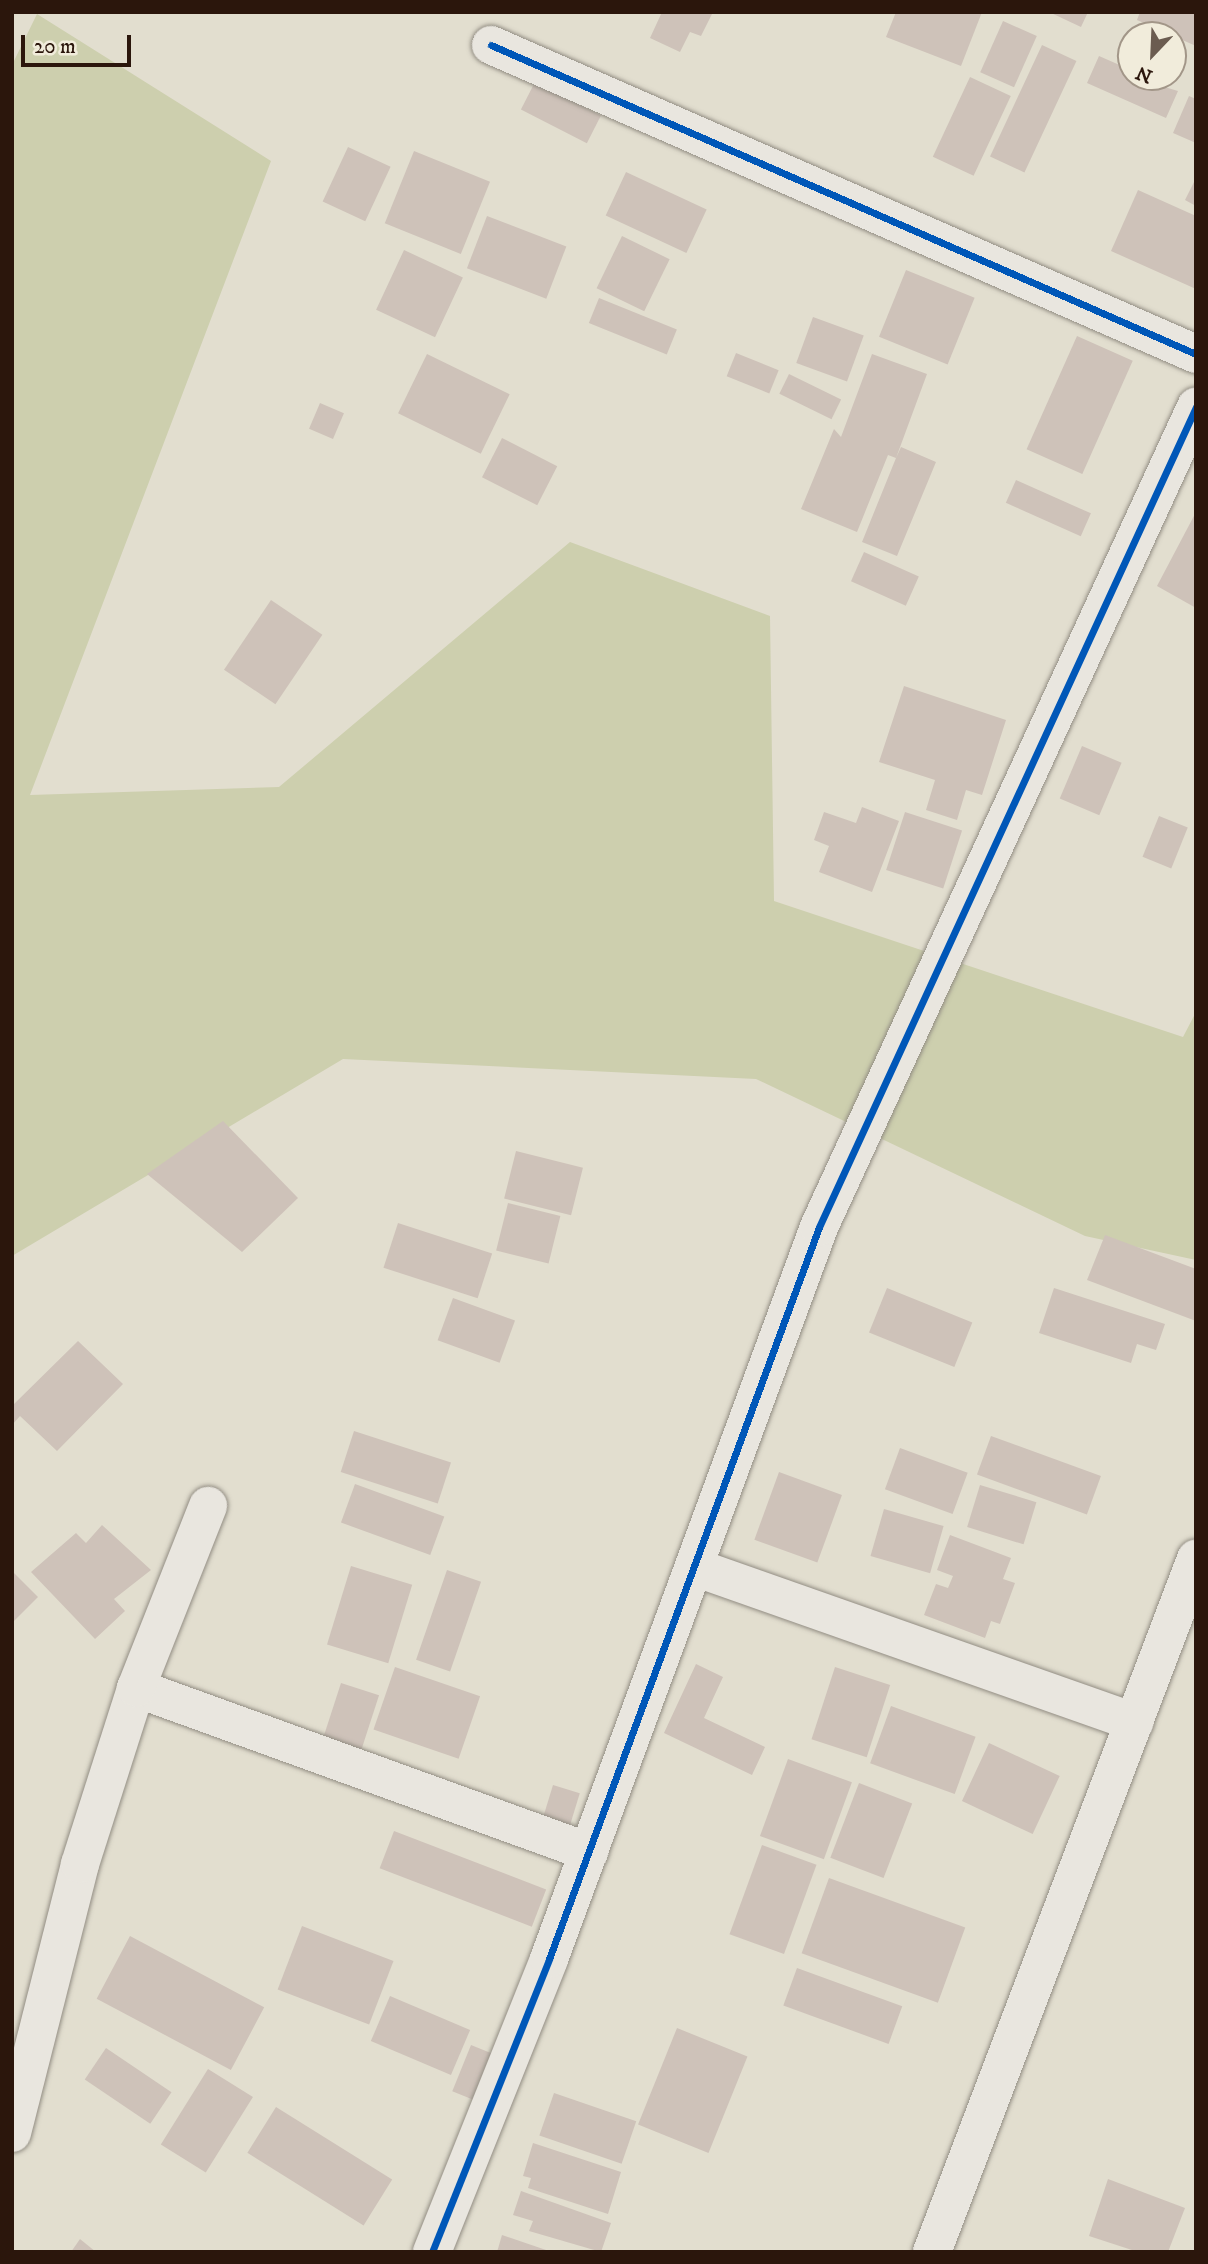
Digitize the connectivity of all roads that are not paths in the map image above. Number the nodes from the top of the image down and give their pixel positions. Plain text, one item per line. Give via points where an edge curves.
1 (491, 45) dead end
2 (1196, 354) edge
3 (1196, 407) edge
4 (208, 1506) dead end
5 (1196, 1559) edge
6 (694, 1567) junction
7 (136, 1688) junction
8 (1134, 1722) junction
9 (589, 1852) junction
10 (12, 2133) edge
11 (432, 2252) edge
12 (932, 2252) edge

1 - 2 street
3 - 6 street via 912,1014 819,1227
4 - 7 street
5 - 8 street
6 - 8 street
6 - 9 street
7 - 9 street
7 - 10 street via 80,1864
8 - 12 street
9 - 11 street

